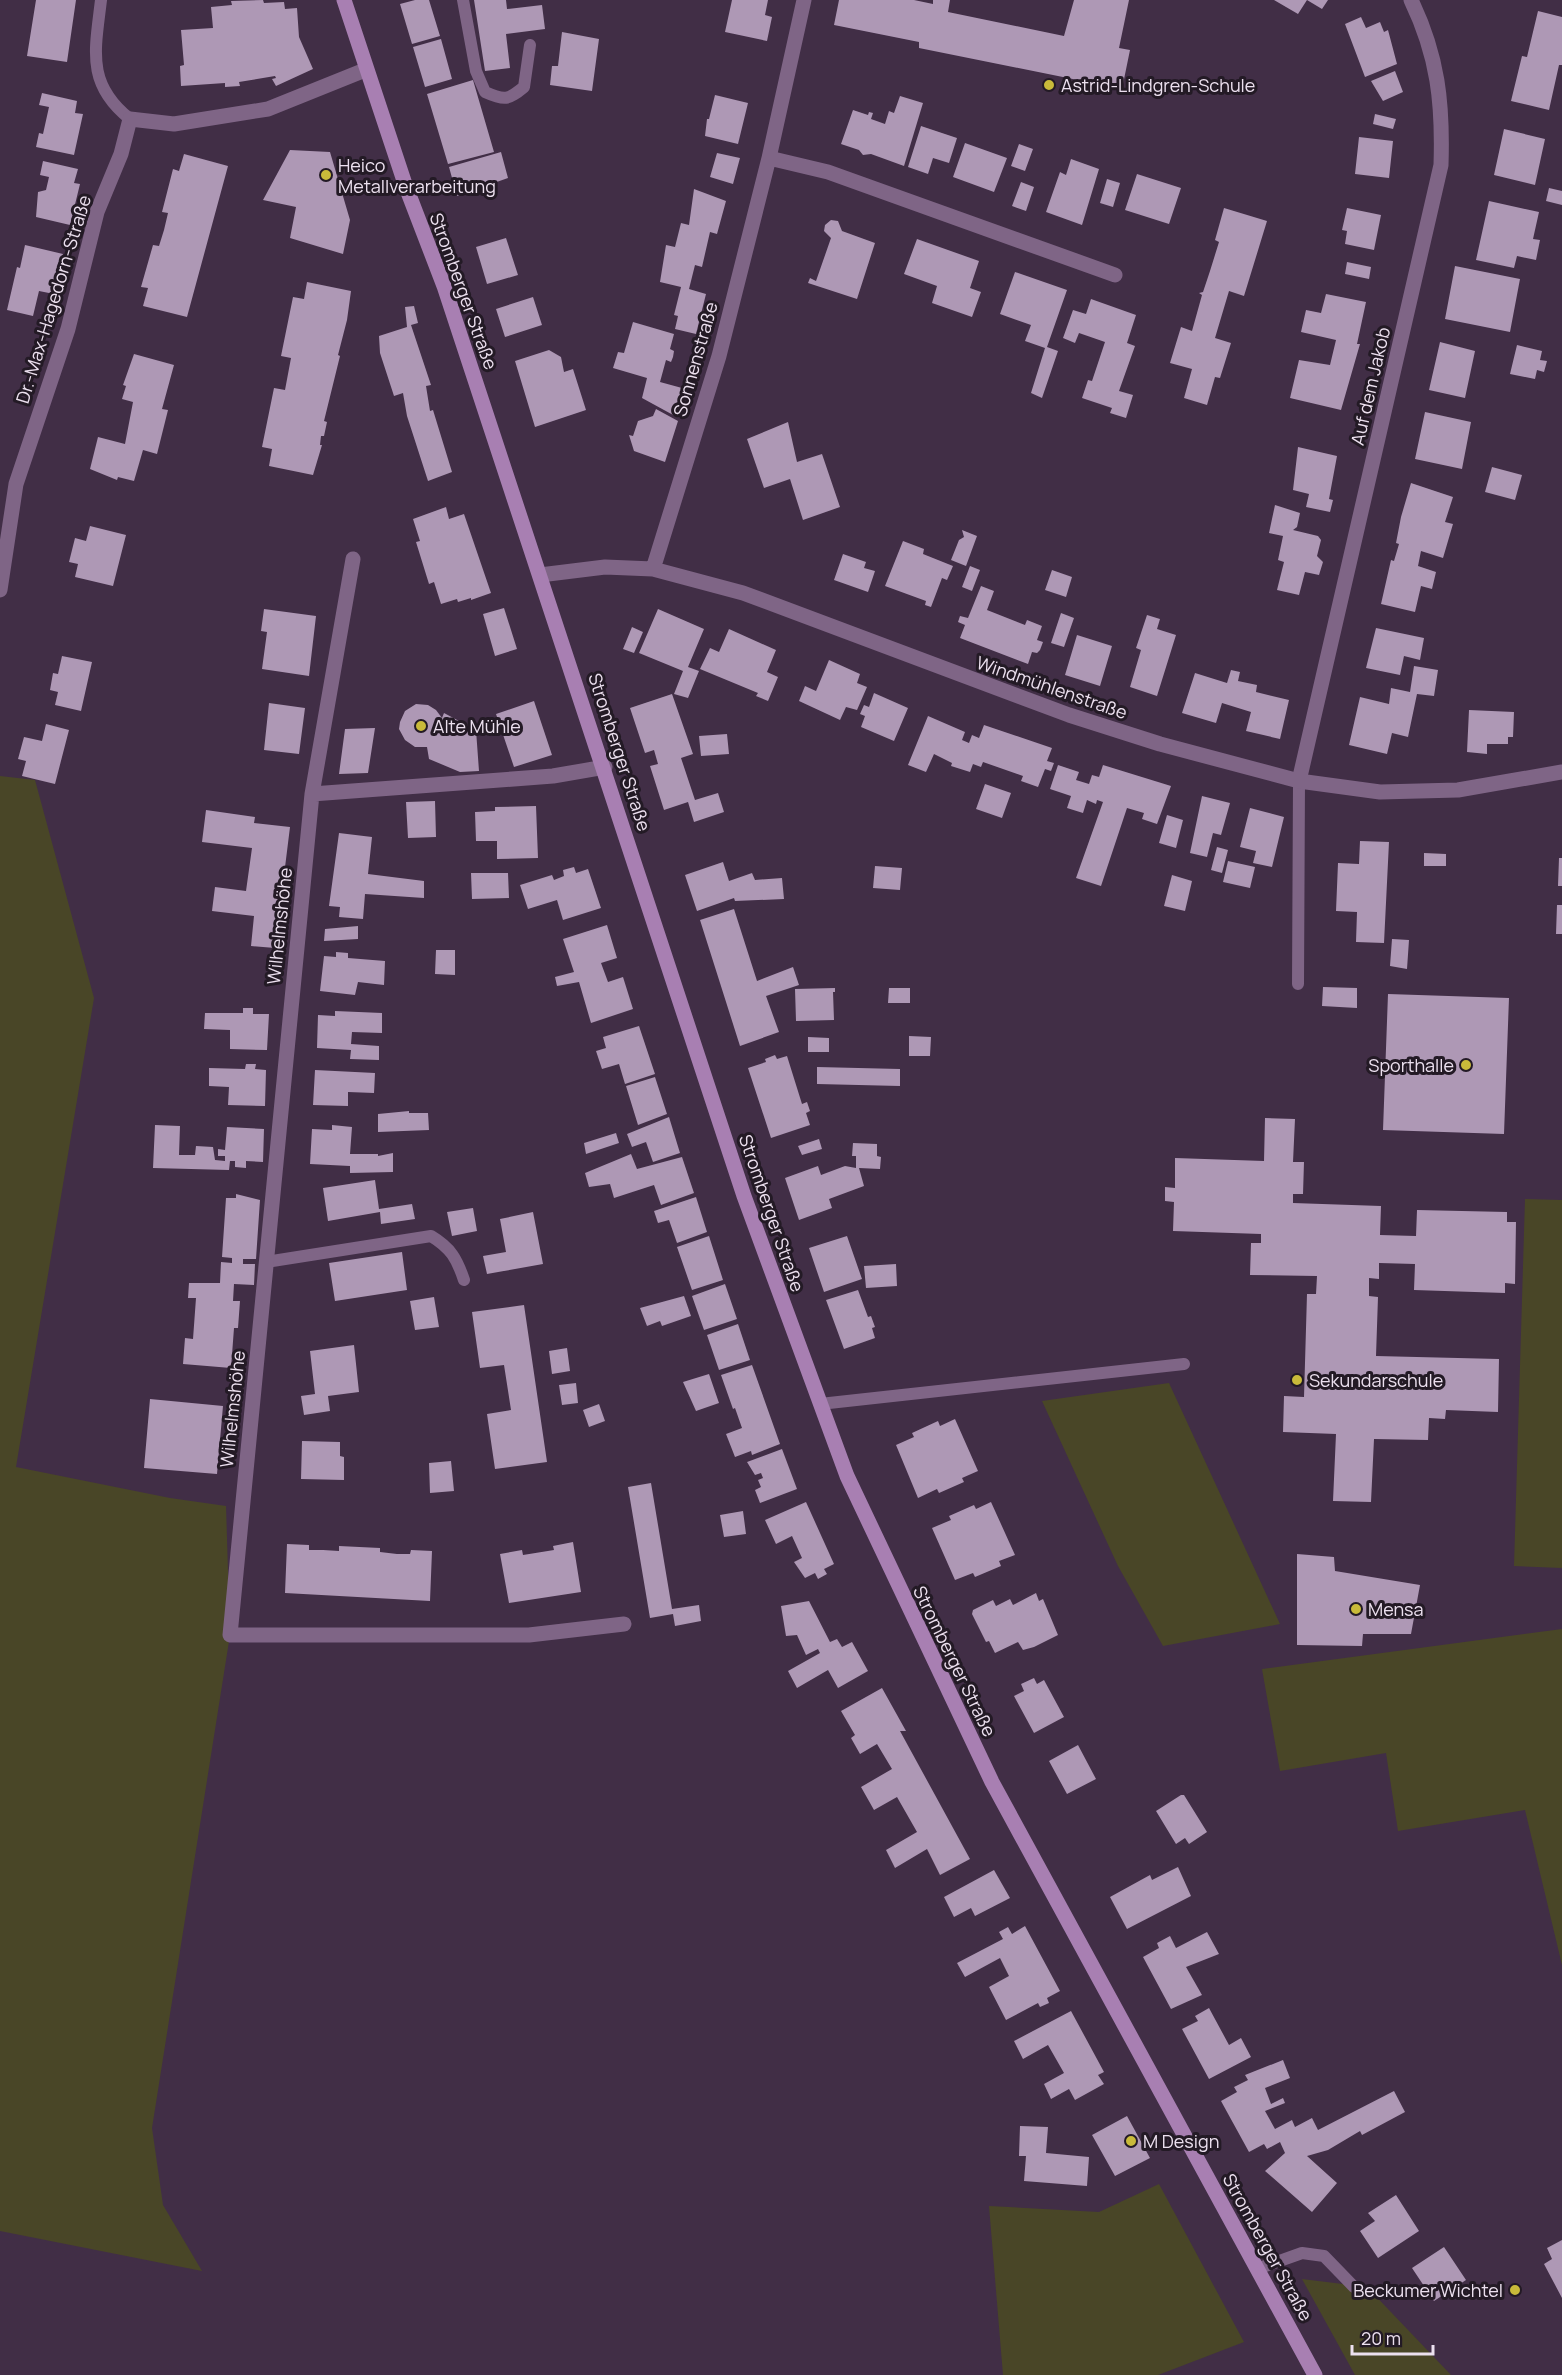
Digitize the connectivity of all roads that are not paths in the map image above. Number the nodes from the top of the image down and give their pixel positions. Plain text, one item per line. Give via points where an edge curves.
1 (101, 0) edge
2 (344, 0) edge
3 (463, 0) edge
4 (804, 0) edge
5 (1412, 0) edge
6 (530, 45) dead end
7 (365, 70) junction
8 (130, 119) junction
9 (769, 158) junction
10 (1114, 275) dead end
11 (353, 559) dead end
12 (653, 569) junction
13 (540, 575) junction
14 (0, 590) edge
15 (605, 767) junction
16 (1562, 772) edge
17 (1299, 781) junction
18 (312, 794) junction
19 (1298, 984) dead end
20 (266, 1262) junction
21 (464, 1280) dead end
22 (1184, 1364) dead end
23 (820, 1404) junction
24 (624, 1624) dead end
25 (1257, 2269) junction
26 (1354, 2287) dead end
27 (1315, 2375) edge

1 - 8 lane via 95,67 103,91
2 - 7 main road, Stromberger Straße
3 - 6 lane via 476,71 485,92 511,98 524,87
4 - 9 street, Sonnenstraße
5 - 17 street, Auf dem Jakob via 1438,78 1441,165
7 - 8 street via 268,109 174,124
7 - 13 main road, Stromberger Straße via 444,286
8 - 14 street, Dr.-Max-Hagedorn-Straße via 121,154 97,212 68,329 16,484
9 - 10 street via 828,172
9 - 12 street, Sonnenstraße via 719,356
11 - 18 street, Wilhelmshöhe
12 - 13 street, Windmühlenstraße via 605,567
12 - 17 street, Windmühlenstraße via 742,593 1069,715
13 - 15 main road, Stromberger Straße
15 - 18 street via 553,776
15 - 23 main road, Stromberger Straße via 744,1196
16 - 17 street, Windmühlenstraße via 1458,790 1380,792
17 - 19 lane
18 - 20 street, Wilhelmshöhe
20 - 21 lane via 431,1236 456,1256
20 - 24 street, Wilhelmshöhe via 230,1635 529,1635
22 - 23 lane
23 - 25 main road, Stromberger Straße via 847,1476 993,1782
25 - 26 lane via 1302,2253 1324,2256
25 - 27 main road, Stromberger Straße

